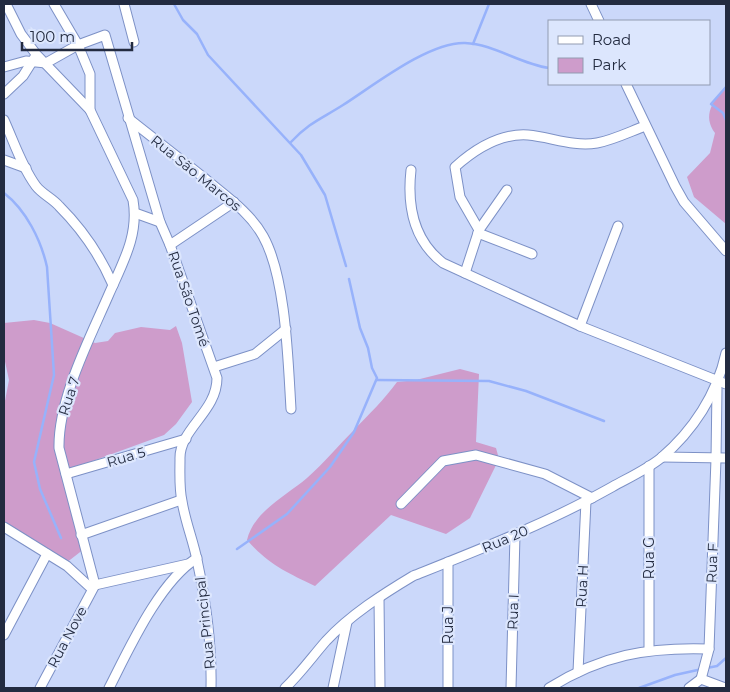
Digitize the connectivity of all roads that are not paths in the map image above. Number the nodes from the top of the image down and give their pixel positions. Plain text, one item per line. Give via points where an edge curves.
1 (6, 4) edge
2 (54, 4) edge
3 (124, 4) edge
4 (592, 4) edge
5 (599, 20) edge
6 (134, 42) dead end
7 (78, 45) junction
8 (35, 58) junction
9 (46, 63) junction
10 (4, 67) edge
11 (626, 85) edge
12 (4, 94) edge
13 (90, 110) junction
14 (128, 118) junction
15 (4, 120) edge
16 (644, 126) junction
17 (4, 160) edge
18 (26, 168) junction
19 (411, 170) dead end
20 (507, 190) dead end
21 (234, 202) junction
22 (135, 213) junction
23 (160, 222) junction
24 (618, 226) dead end
25 (479, 231) junction
26 (170, 245) junction
27 (726, 251) edge
28 (532, 254) dead end
29 (465, 273) junction
30 (113, 285) junction
31 (580, 326) junction
32 (286, 329) junction
33 (726, 353) edge
34 (214, 367) junction
35 (720, 384) edge
36 (291, 408) dead end
37 (186, 439) junction
38 (662, 457) junction
39 (726, 458) edge
40 (716, 459) junction
41 (649, 466) junction
42 (66, 474) junction
43 (181, 500) junction
44 (589, 500) junction
45 (401, 504) dead end
46 (4, 527) edge
47 (81, 535) junction
48 (515, 536) junction
49 (47, 554) junction
50 (197, 558) junction
51 (448, 562) junction
52 (188, 564) junction
53 (93, 587) junction
54 (380, 598) junction
55 (348, 622) junction
56 (4, 635) edge
57 (709, 649) junction
58 (649, 650) junction
59 (578, 672) junction
60 (701, 679) junction
61 (40, 688) edge
62 (109, 688) edge
63 (211, 688) edge
64 (285, 688) edge
65 (333, 688) edge
66 (380, 688) edge
67 (448, 688) edge
68 (511, 688) edge
69 (549, 688) edge
70 (689, 688) edge
71 (725, 688) edge

1 - 8 street
2 - 7 street
3 - 6 street
4 - 5 street
7 - 9 street
7 - 13 street via 90,74
7 - 14 street, Rua São Tomé via 106,35
8 - 9 street
8 - 10 street
8 - 12 street via 23,76
9 - 13 street
11 - 16 street
13 - 22 street via 133,200
14 - 21 street, Rua São Marcos
14 - 23 street, Rua São Tomé
15 - 18 street
16 - 25 street via 598,143 562,142 526,135 500,138 472,151 455,167 460,197
16 - 27 street via 684,202
17 - 18 street
18 - 30 street via 38,188 58,204 92,244
19 - 29 street via 411,212 426,247 443,263
20 - 25 street
21 - 26 street
21 - 32 street, Rua São Marcos via 251,218 267,244
22 - 23 street
22 - 30 street, Rua 7 via 134,233
23 - 26 street, Rua São Tomé
24 - 31 street
25 - 28 street
25 - 29 street
26 - 34 street, Rua São Tomé
29 - 31 street
30 - 42 street, Rua 7 via 84,350 61,420 59,448
31 - 35 street
32 - 34 street via 255,354
32 - 36 street, Rua São Marcos
33 - 35 street, Rua 20
34 - 37 street, Rua São Tomé via 217,378 215,395
35 - 38 street, Rua 20 via 698,417
35 - 40 street, Rua F
37 - 42 street, Rua 5
37 - 43 street, Rua São Tomé via 180,451
38 - 40 street
38 - 41 street, Rua 20
39 - 40 street
40 - 57 street, Rua F
41 - 44 street, Rua 20
41 - 58 street, Rua G
42 - 47 street, Rua 7
43 - 47 street
43 - 50 street, Rua São Tomé
44 - 45 street via 545,474 476,455 443,462
44 - 48 street, Rua 20
44 - 59 street, Rua H
46 - 49 street
47 - 53 street, Rua 7
48 - 51 street, Rua 20
48 - 68 street, Rua I
49 - 53 street
49 - 56 street
50 - 52 street
50 - 63 street, Rua Principal via 210,639
51 - 54 street, Rua 20 via 413,576
51 - 67 street, Rua J
52 - 53 street
52 - 62 street via 164,592
53 - 61 street, Rua Nove
54 - 55 street, Rua 20
54 - 66 street
55 - 64 street, Rua 20
55 - 65 street
57 - 58 street
57 - 60 street, Rua F
58 - 59 street via 608,658
59 - 69 street
60 - 70 street
60 - 71 street

